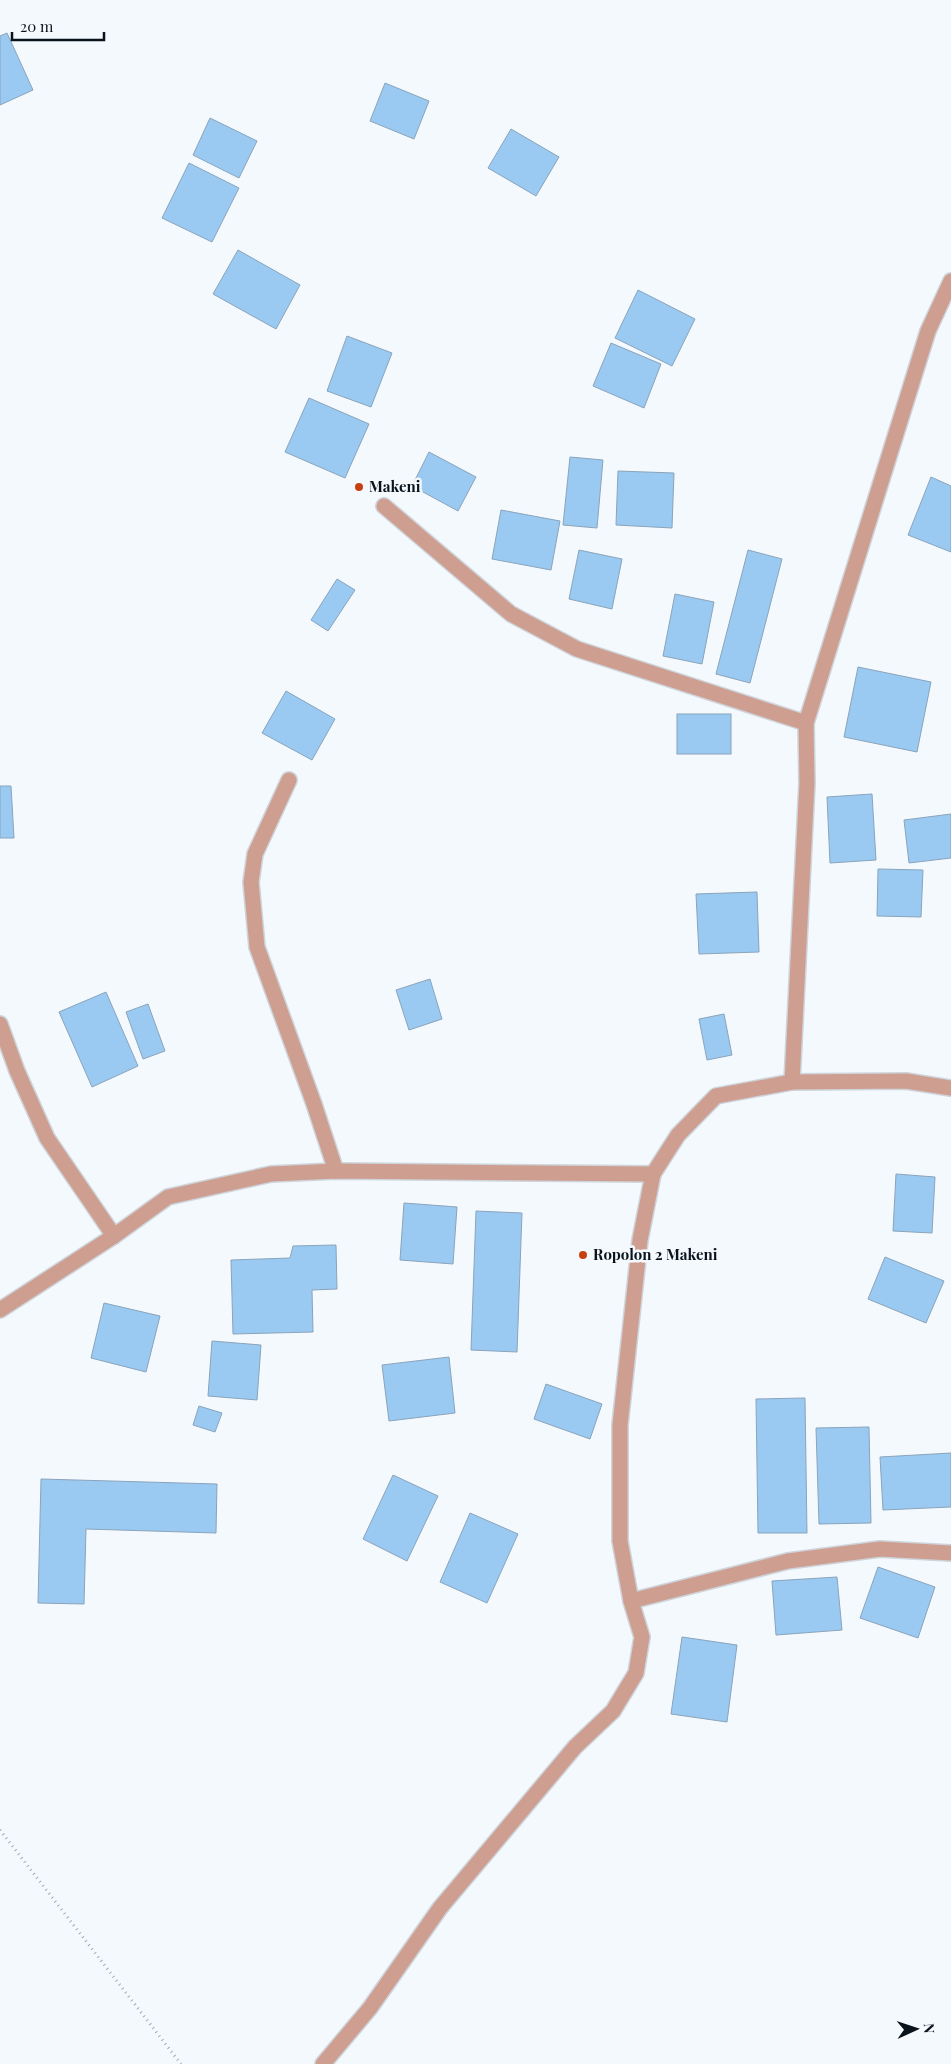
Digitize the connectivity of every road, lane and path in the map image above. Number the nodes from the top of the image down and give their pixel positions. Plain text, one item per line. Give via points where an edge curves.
1 (951, 281) edge
2 (384, 506) dead end
3 (806, 723) junction
4 (289, 780) dead end
5 (0, 1024) edge
6 (792, 1082) junction
7 (951, 1088) edge
8 (336, 1171) junction
9 (654, 1174) junction
10 (114, 1236) junction
11 (0, 1310) edge
12 (951, 1553) edge
13 (631, 1601) junction
14 (0, 1830) edge
15 (181, 2064) edge
16 (323, 2064) edge

1 - 3 street via 928,331
2 - 3 street via 511,614 577,649
3 - 6 street via 807,783
4 - 8 street via 254,854 251,882 257,948
5 - 10 street via 47,1138
6 - 7 street via 906,1081
6 - 9 street via 716,1096 678,1135
8 - 9 street
8 - 10 street via 271,1174 168,1197
9 - 13 street via 640,1240 620,1426 620,1542
10 - 11 street
12 - 13 street via 880,1549 788,1561
13 - 16 street via 642,1637 636,1673 613,1711 575,1747 446,1901 370,2008
14 - 15 path

